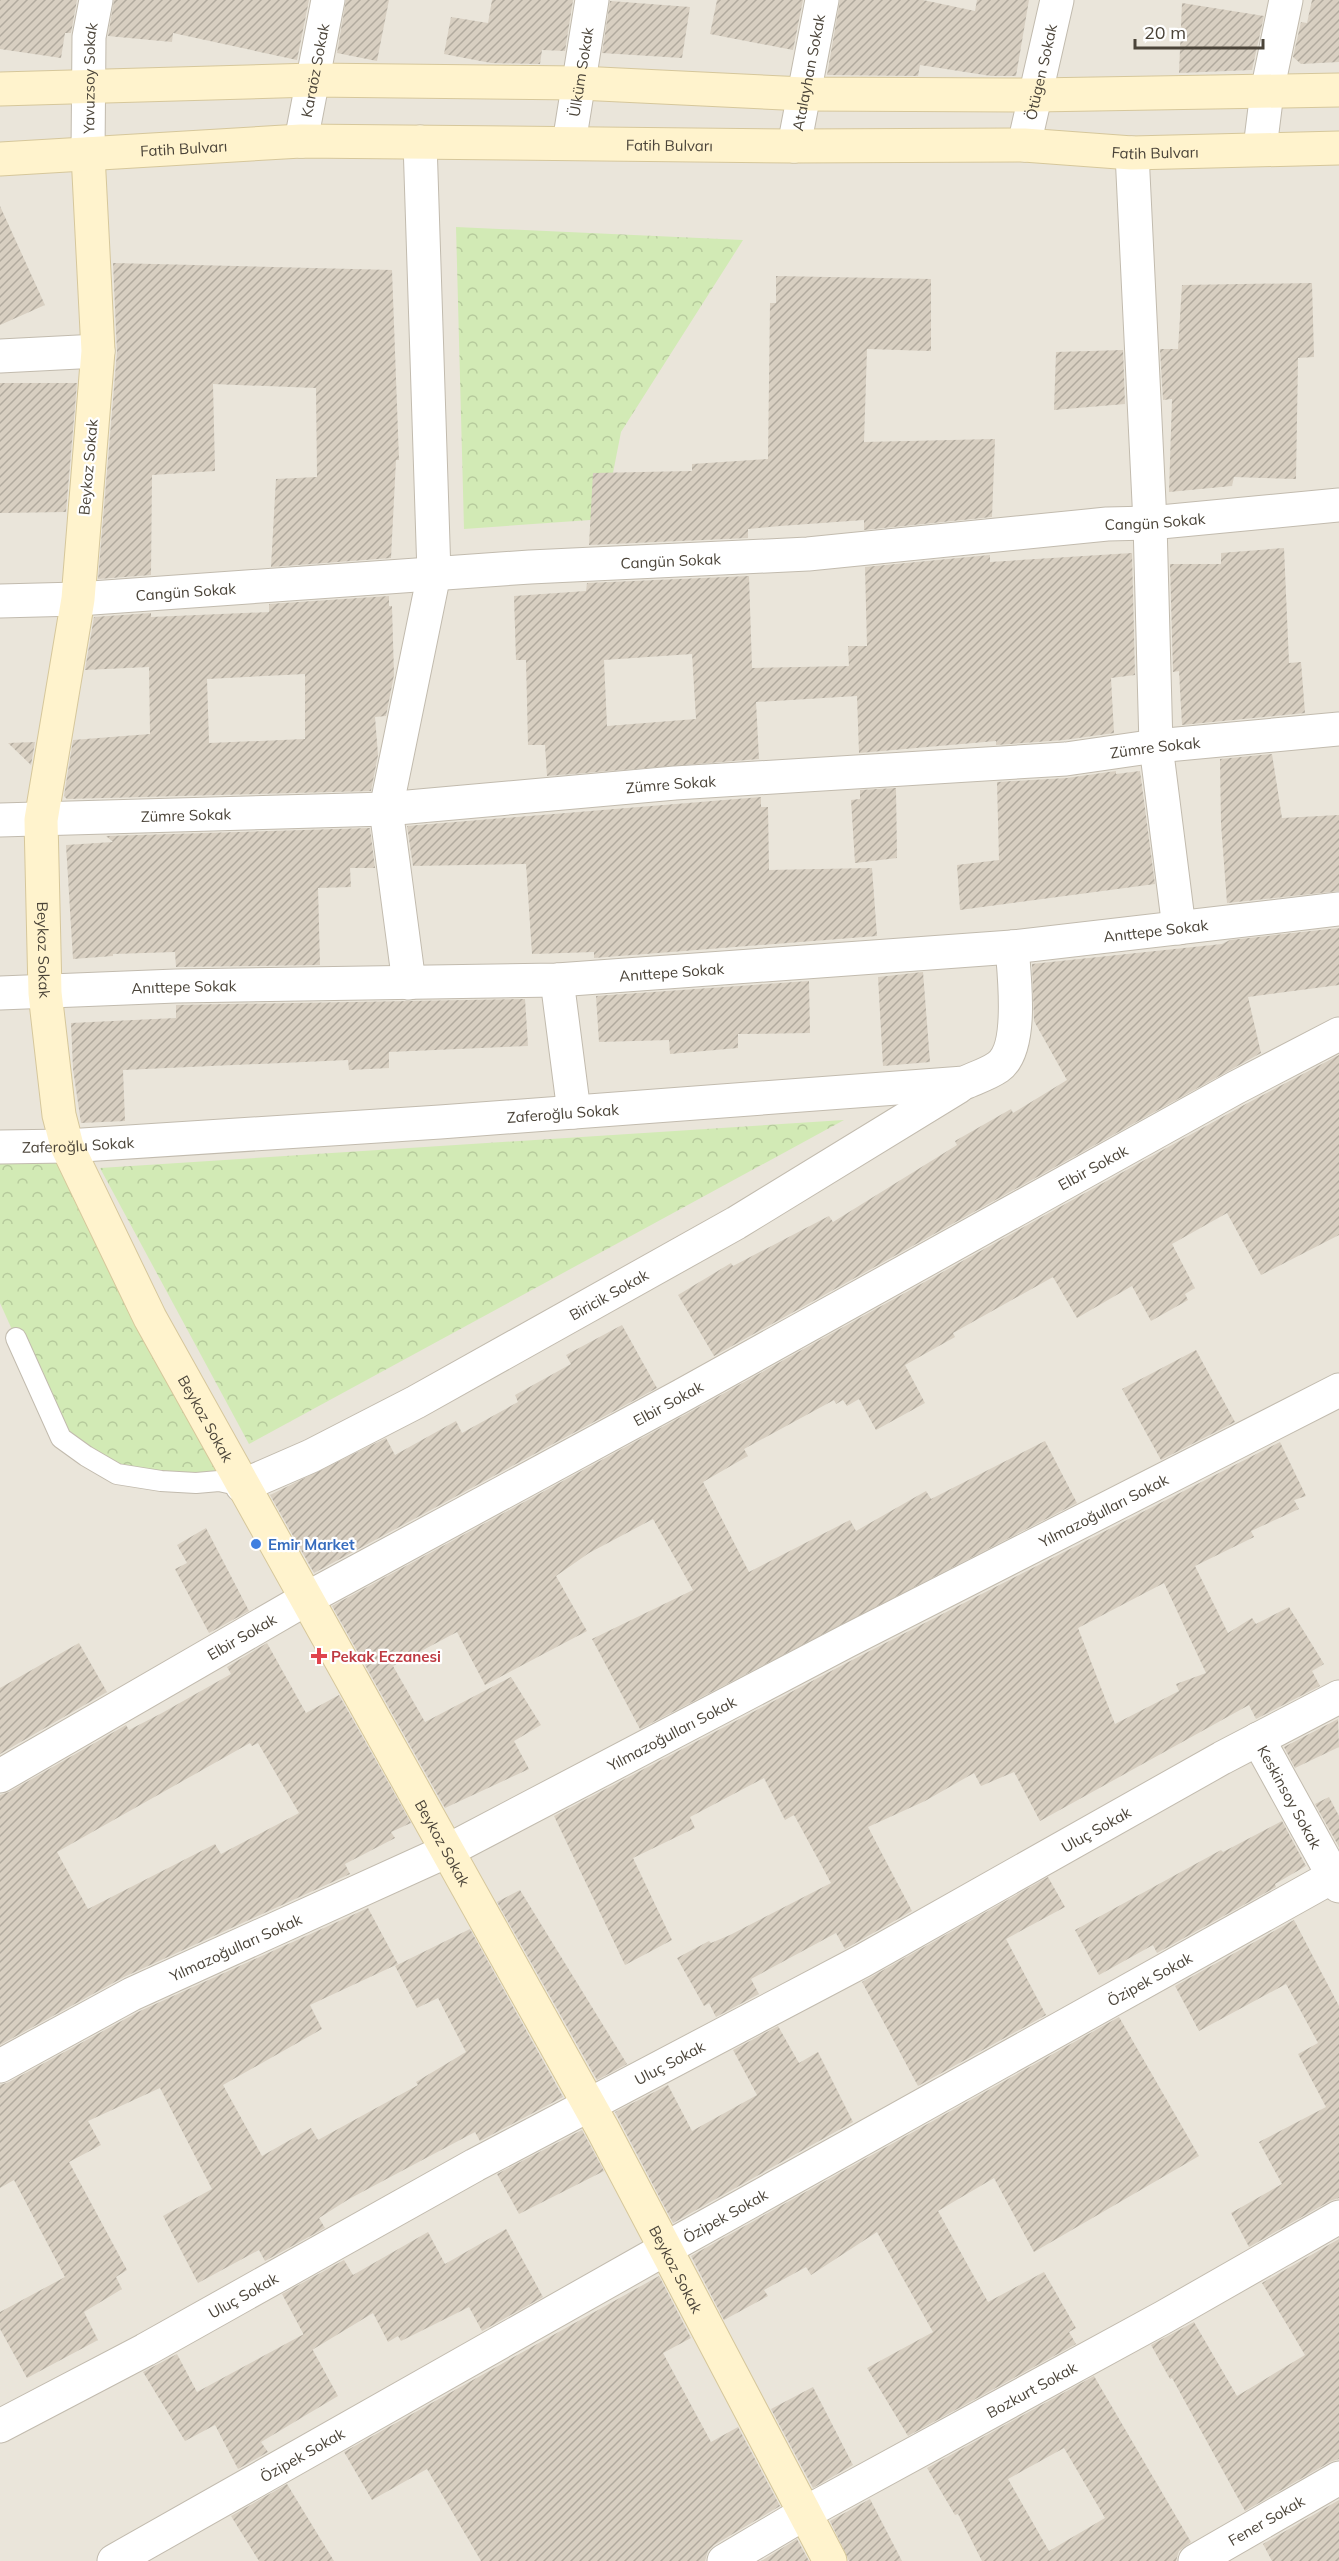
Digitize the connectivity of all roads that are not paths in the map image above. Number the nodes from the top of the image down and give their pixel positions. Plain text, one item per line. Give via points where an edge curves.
1 (96, 0) edge
2 (328, 0) edge
3 (592, 0) edge
4 (822, 0) edge
5 (1058, 0) edge
6 (1286, 0) edge
7 (313, 80) junction
8 (579, 83) junction
9 (89, 87) junction
10 (0, 89) edge
11 (1339, 90) edge
12 (1266, 92) junction
13 (804, 94) junction
14 (1036, 95) junction
15 (301, 141) junction
16 (420, 142) junction
17 (569, 143) junction
18 (1024, 145) junction
19 (794, 146) junction
20 (1339, 147) edge
21 (1260, 148) junction
22 (1132, 153) junction
23 (88, 154) junction
24 (0, 159) edge
25 (98, 351) junction
26 (0, 356) edge
27 (1339, 505) edge
28 (1150, 523) junction
29 (434, 574) junction
30 (78, 599) junction
31 (0, 601) edge
32 (1339, 729) edge
33 (1156, 746) junction
34 (386, 809) junction
35 (0, 820) edge
36 (40, 820) junction
37 (1339, 909) edge
38 (1179, 928) junction
39 (1012, 947) junction
40 (557, 980) junction
41 (409, 983) junction
42 (0, 993) edge
43 (45, 993) junction
44 (1339, 1034) edge
45 (964, 1083) junction
46 (574, 1112) junction
47 (67, 1146) junction
48 (0, 1147) edge
49 (16, 1338) dead end
50 (1339, 1390) edge
51 (242, 1486) junction
52 (306, 1599) junction
53 (1339, 1697) edge
54 (1258, 1739) junction
55 (0, 1776) edge
56 (447, 1851) junction
57 (1338, 1878) edge
58 (0, 2066) edge
59 (589, 2105) junction
60 (1339, 2217) edge
61 (665, 2249) junction
62 (0, 2426) edge
63 (1339, 2478) edge
64 (805, 2513) junction
65 (114, 2561) edge
66 (724, 2561) edge
67 (830, 2561) edge
68 (1195, 2561) edge

1 - 9 street, Yavuzsoy Sokak via 89,37
2 - 7 street, Karaöz Sokak
3 - 8 street, Ülküm Sokak
4 - 13 street, Atalayhan Sokak
5 - 14 street, Ötügen Sokak
6 - 12 street
7 - 8 main road
7 - 9 main road
7 - 15 street, Karaöz Sokak
8 - 13 main road
8 - 17 street, Ülküm Sokak
9 - 10 main road
9 - 23 street, Yavuzsoy Sokak
11 - 12 main road
12 - 14 main road
12 - 21 street
13 - 14 main road
13 - 19 street, Atalayhan Sokak
14 - 18 street, Ötügen Sokak
15 - 16 main road, Fatih Bulvarı
15 - 23 main road, Fatih Bulvarı
16 - 17 main road, Fatih Bulvarı
16 - 29 street
17 - 19 main road, Fatih Bulvarı
18 - 19 main road, Fatih Bulvarı
18 - 22 main road, Fatih Bulvarı
20 - 21 main road, Fatih Bulvarı
21 - 22 main road, Fatih Bulvarı
22 - 28 street
23 - 24 main road, Fatih Bulvarı
23 - 25 main road, Beykoz Sokak
25 - 26 street
25 - 30 main road, Beykoz Sokak
27 - 28 street, Cangün Sokak
28 - 29 street, Cangün Sokak via 808,554
28 - 33 street
29 - 30 street, Cangün Sokak
29 - 34 street
30 - 31 street, Cangün Sokak
30 - 36 main road, Beykoz Sokak
32 - 33 street, Zümre Sokak
33 - 34 street, Zümre Sokak via 1066,759 675,783
33 - 38 street
34 - 36 street, Zümre Sokak
34 - 41 street
35 - 36 street, Zümre Sokak
36 - 43 main road, Beykoz Sokak
37 - 38 street, Anıttepe Sokak
38 - 39 street, Anıttepe Sokak
39 - 40 street, Anıttepe Sokak
39 - 45 street, Zaferoğlu Sokak via 1016,989 1012,1045 999,1066
40 - 41 street, Anıttepe Sokak
40 - 46 street
41 - 43 street, Anıttepe Sokak via 176,986
42 - 43 street, Anıttepe Sokak
43 - 47 main road, Beykoz Sokak via 59,1115
44 - 52 street, Elbir Sokak
45 - 46 street, Zaferoğlu Sokak
45 - 51 street, Biricik Sokak via 735,1223 416,1402
46 - 47 street, Zaferoğlu Sokak
47 - 48 street, Zaferoğlu Sokak
47 - 51 main road, Beykoz Sokak via 150,1318
49 - 51 lane via 61,1438 86,1456 117,1474
50 - 56 street, Yılmazoğulları Sokak
51 - 52 main road, Beykoz Sokak
52 - 55 street, Elbir Sokak
52 - 56 main road, Beykoz Sokak
53 - 54 street, Uluç Sokak
54 - 57 street, Keskinsoy Sokak
54 - 59 street, Uluç Sokak via 862,1961
56 - 58 street, Yılmazoğulları Sokak via 132,1994
56 - 59 main road, Beykoz Sokak
57 - 61 street, Özipek Sokak
59 - 61 main road, Beykoz Sokak
59 - 62 street, Uluç Sokak
60 - 64 street, Bozkurt Sokak
61 - 64 main road, Beykoz Sokak
61 - 65 street, Özipek Sokak
63 - 68 street, Fener Sokak
64 - 66 street, Bozkurt Sokak
64 - 67 main road, Beykoz Sokak

